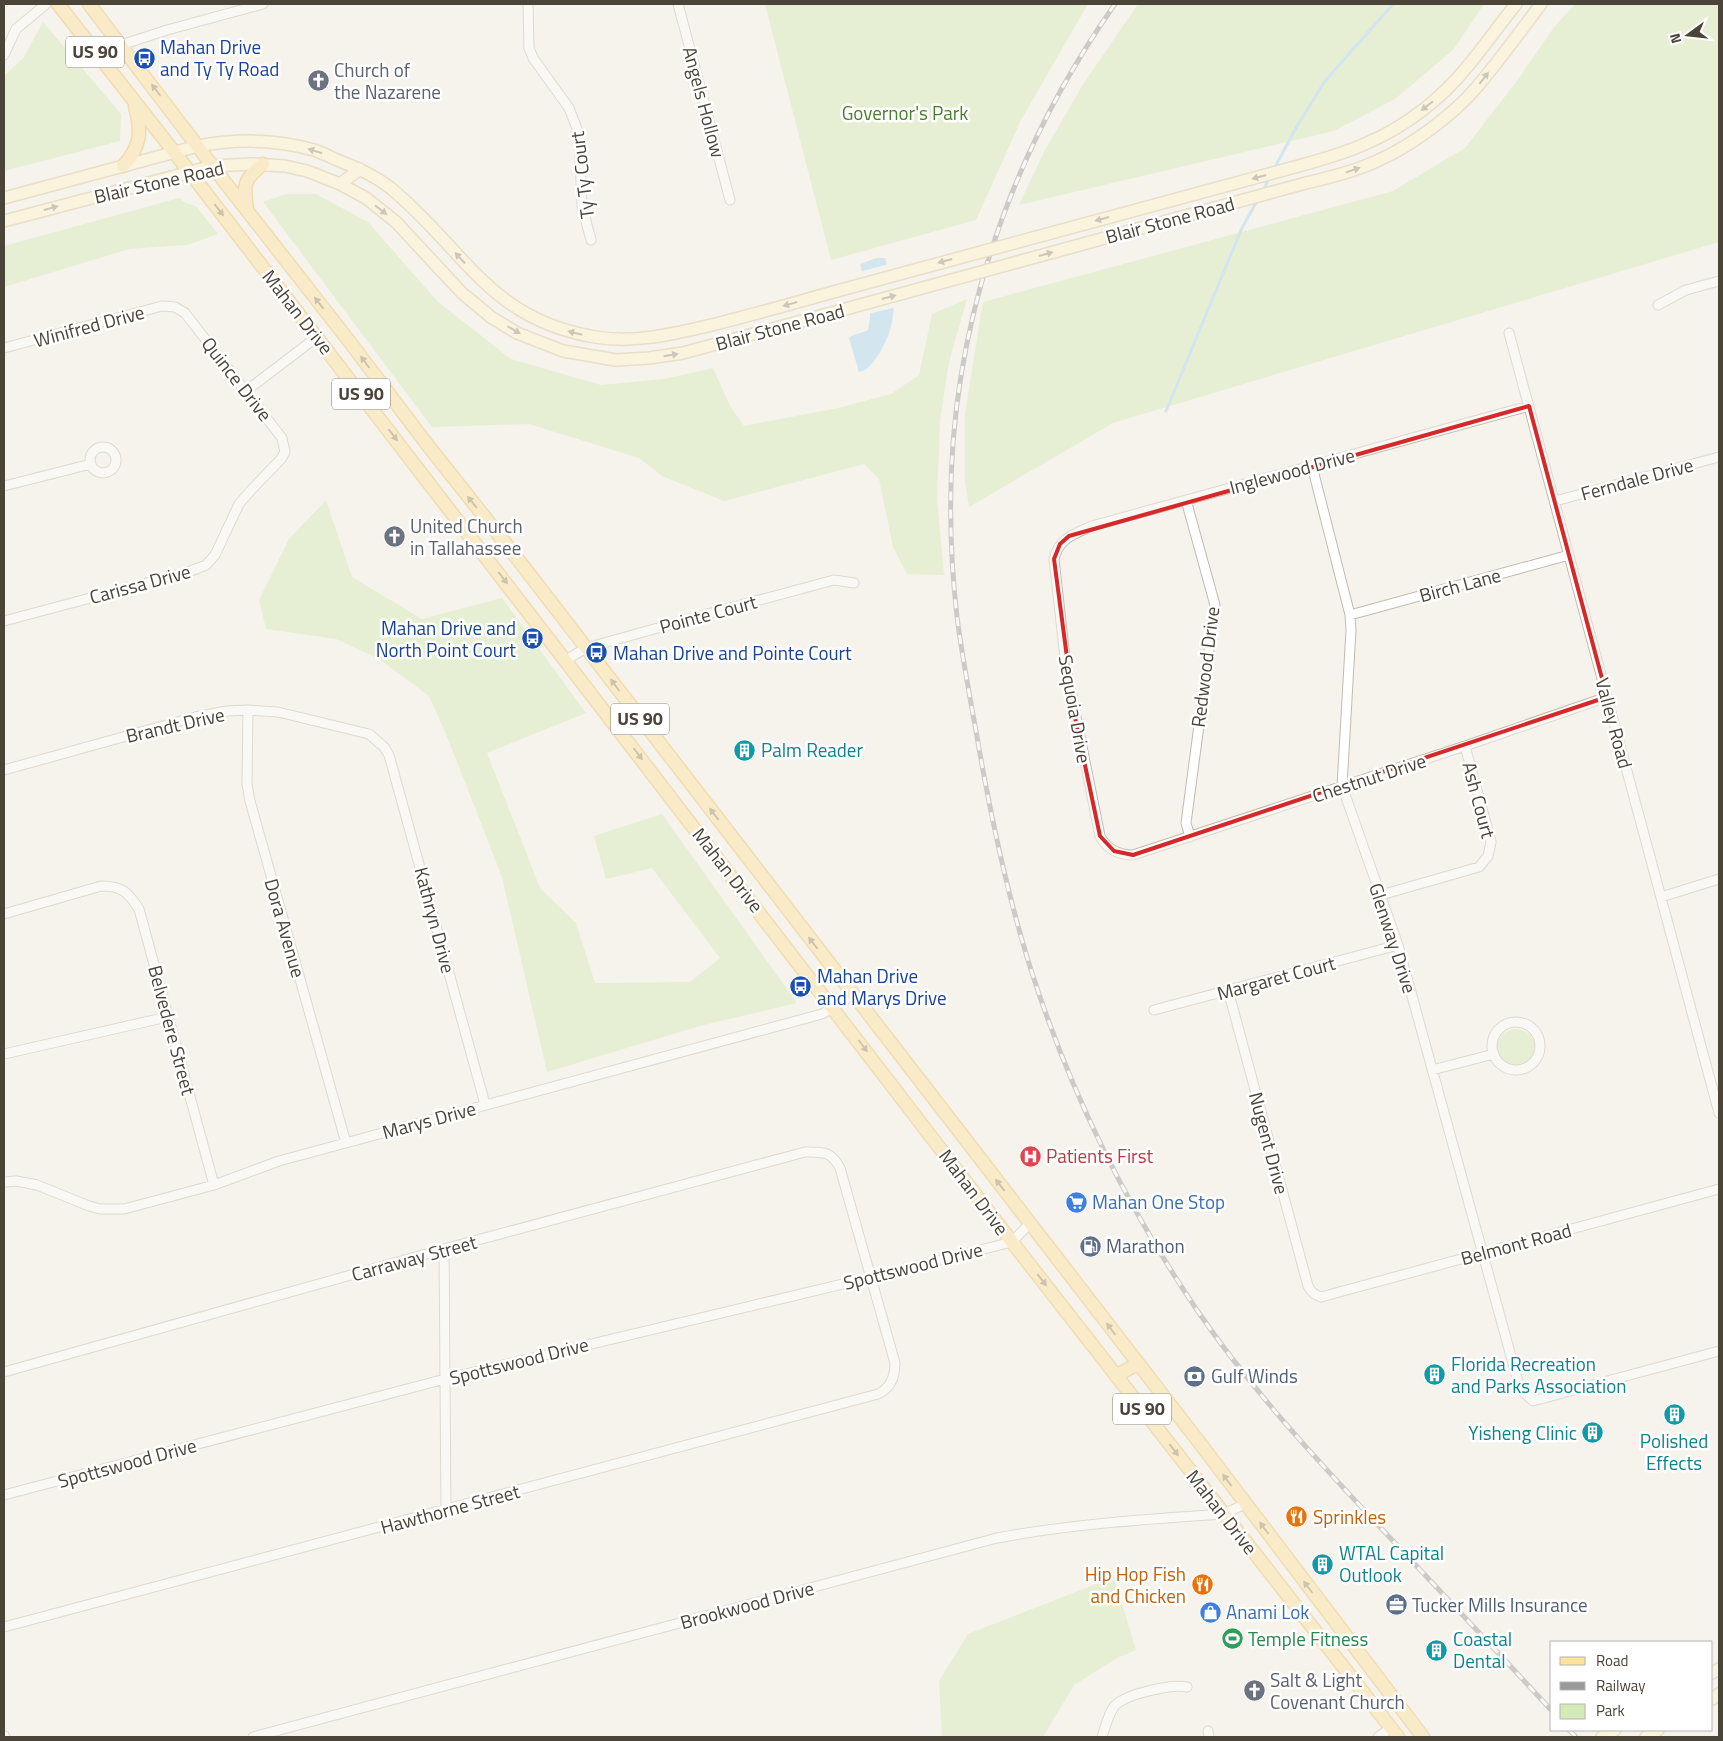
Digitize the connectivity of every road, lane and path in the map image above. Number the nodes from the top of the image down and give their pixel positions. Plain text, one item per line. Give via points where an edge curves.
1 (46, 4) edge
2 (58, 4) edge
3 (88, 4) edge
4 (263, 4) edge
5 (528, 4) edge
6 (678, 4) edge
7 (1516, 4) edge
8 (1541, 4) edge
9 (121, 45) junction
10 (4, 55) edge
11 (133, 100) junction
12 (198, 146) junction
13 (175, 153) junction
14 (263, 164) junction
15 (124, 166) junction
16 (213, 166) junction
17 (360, 169) junction
18 (189, 171) junction
19 (340, 184) junction
20 (4, 198) edge
21 (730, 200) dead end
22 (247, 210) junction
23 (4, 221) edge
24 (591, 240) dead end
25 (1719, 281) edge
26 (501, 298) junction
27 (1658, 305) dead end
28 (176, 307) joint
29 (490, 317) junction
30 (732, 320) junction
31 (1509, 333) dead end
32 (317, 337) junction
33 (737, 338) junction
34 (4, 348) edge
35 (246, 391) junction
36 (1529, 406) junction
37 (1719, 457) edge
38 (281, 459) joint
39 (91, 464) dead end
40 (1312, 466) junction
41 (4, 486) edge
42 (1186, 500) junction
43 (1555, 501) junction
44 (506, 544) junction
45 (1060, 544) joint
46 (1569, 555) junction
47 (487, 558) junction
48 (854, 583) dead end
49 (1350, 615) junction
50 (4, 621) edge
51 (586, 648) junction
52 (566, 660) junction
53 (1607, 697) junction
54 (248, 710) junction
55 (377, 739) joint
56 (1465, 746) junction
57 (679, 768) junction
58 (4, 770) edge
59 (660, 782) junction
60 (1342, 786) junction
61 (1190, 837) junction
62 (1130, 855) joint
63 (1719, 879) edge
64 (1380, 895) junction
65 (1661, 897) junction
66 (4, 914) edge
67 (1398, 945) junction
68 (1228, 990) junction
69 (853, 996) junction
70 (833, 1007) junction
71 (1154, 1010) dead end
72 (168, 1017) junction
73 (4, 1054) edge
74 (1494, 1054) junction
75 (1432, 1070) junction
76 (486, 1104) junction
77 (1719, 1114) edge
78 (346, 1143) junction
79 (4, 1182) edge
80 (214, 1185) junction
81 (1719, 1189) edge
82 (1030, 1223) junction
83 (1012, 1242) junction
84 (444, 1249) junction
85 (1482, 1253) junction
86 (872, 1277) junction
87 (1314, 1294) joint
88 (1719, 1351) edge
89 (1138, 1364) junction
90 (4, 1372) edge
91 (1116, 1376) junction
92 (445, 1379) junction
93 (4, 1495) edge
94 (1245, 1504) junction
95 (446, 1510) junction
96 (1224, 1514) junction
97 (1320, 1602) junction
98 (1303, 1616) junction
99 (4, 1627) edge
100 (1187, 1687) dead end
101 (1613, 1731) edge
102 (1394, 1733) edge
103 (253, 1737) edge
104 (1102, 1737) edge
105 (1378, 1737) edge
106 (1423, 1737) edge
107 (1602, 1737) edge

1 - 10 street via 16,29
2 - 11 main road, Mahan Drive / US 90
3 - 9 main road, Mahan Drive / US 90
4 - 9 street
5 - 24 street, Ty Ty Court via 529,48 569,108 579,134 582,206
6 - 21 street, Angels Hollow
7 -> 30 main road, Blair Stone Road, bridge via 1467,68 1426,107 1398,127 1341,154
33 -> 8 main road, Blair Stone Road, bridge via 1348,172 1380,160 1437,124 1475,90
12 -> 9 main road, Mahan Drive / US 90
11 - 13 main road, Mahan Drive / US 90
11 - 15 main road via 140,136 132,157
12 - 13 main road, Blair Stone Road
12 - 16 main road, Mahan Drive / US 90
17 -> 12 main road, Blair Stone Road via 315,150 287,144 254,141
13 - 15 main road, Blair Stone Road
13 - 18 main road, Mahan Drive / US 90
14 - 16 main road, Blair Stone Road
14 - 19 main road, Blair Stone Road via 308,171
14 - 22 main road via 246,182
15 - 20 main road, Blair Stone Road
16 - 18 main road, Blair Stone Road
16 - 22 main road, Mahan Drive / US 90
17 - 19 main road
26 -> 17 main road, Blair Stone Road via 415,210 393,190
23 -> 18 main road, Blair Stone Road
18 -> 32 main road, Mahan Drive / US 90
19 -> 29 main road, Blair Stone Road via 366,198 396,222 462,294
44 -> 22 main road, Mahan Drive / US 90
25 - 27 street via 1686,290
26 - 29 main road
30 -> 26 main road, Blair Stone Road via 645,339 611,339 561,329 534,318
28 - 34 street, Winifred Drive via 162,306
28 - 35 street, Quince Drive via 185,313
29 -> 33 main road, Blair Stone Road via 518,333 556,348 616,360 683,353
30 - 33 main road
31 - 36 street, Valley Road
32 - 35 street
32 -> 47 main road, Mahan Drive / US 90
35 - 38 street, Quince Drive via 282,438 285,452
36 - 40 street, Inglewood Drive
36 - 43 street, Valley Road
37 - 43 street, Ferndale Drive
38 - 50 street, Carissa Drive via 239,504 215,555 206,565
39 - 41 street
40 - 42 street, Inglewood Drive
40 - 49 street, Glenway Drive
42 - 45 street, Inglewood Drive via 1092,526 1069,536
42 - 61 street, Redwood Drive via 1215,605 1186,822
43 - 46 street, Valley Road
44 - 47 main road
44 - 51 main road, Mahan Drive / US 90
45 - 62 street, Sequoia Drive via 1054,559 1066,667 1100,836 1105,845
46 - 49 street, Birch Lane
46 - 53 street, Valley Road
47 -> 52 main road, Mahan Drive / US 90
48 - 51 street, Pointe Court via 834,580
49 - 60 street, Glenway Drive
51 - 52 street, Pointe Court
57 -> 51 main road, Mahan Drive / US 90
52 -> 59 main road, Mahan Drive / US 90
53 - 56 street, Chestnut Drive
53 - 65 street, Valley Road
54 - 55 street, Brandt Drive via 278,712 369,734
54 - 58 street, Brandt Drive via 195,717
54 - 78 street, Dora Avenue via 247,784 250,801
55 - 76 street, Kathryn Drive via 389,755
56 - 60 street, Chestnut Drive
56 - 64 street, Ash Court via 1491,842 1488,856 1478,867
57 - 59 main road
69 -> 57 main road, Mahan Drive / US 90
59 - 70 main road, Mahan Drive / US 90
60 - 61 street, Chestnut Drive
60 - 64 street, Glenway Drive
61 - 62 street, Chestnut Drive
63 - 65 street
64 - 67 street, Glenway Drive
65 - 77 street, Valley Road
66 - 72 street, Belvedere Street via 101,886 125,891 139,909
67 - 68 street, Margaret Court
67 - 75 street, Glenway Drive
68 - 71 street, Margaret Court
68 - 87 street, Nugent Drive via 1308,1286
69 - 70 street, Marys Drive
82 -> 69 main road, Mahan Drive / US 90
70 - 76 street, Marys Drive via 822,1014
70 -> 83 main road, Mahan Drive / US 90
72 - 73 street
72 - 80 street, Belvedere Street
74 - 74 street via 1506,1068 1524,1069 1536,1058 1540,1045 1538,1037 1527,1025 1519,1022 1501,1027 1493,1041
74 - 75 street
75 - 85 street, Glenway Drive
76 - 78 street, Marys Drive
78 - 80 street, Marys Drive via 278,1161
79 - 80 street, Marys Drive via 37,1185 89,1206 111,1210
81 - 85 street, Belmont Road
82 - 83 street
89 -> 82 main road, Mahan Drive / US 90
83 - 86 street, Spottswood Drive
83 -> 91 main road, Mahan Drive / US 90
84 - 86 street, Carraway Street via 805,1152 820,1152 835,1158 840,1168
84 - 90 street, Carraway Street
84 - 92 street
85 - 87 street, Belmont Road via 1321,1297
85 - 88 street, Glenway Drive via 1518,1385 1533,1401
86 - 92 street, Spottswood Drive
86 - 95 street, Hawthorne Street via 895,1363 892,1382 883,1392
89 - 91 main road
94 -> 89 main road, Mahan Drive / US 90
91 -> 96 main road, Mahan Drive / US 90
92 - 93 street, Spottswood Drive
92 - 95 street
94 - 96 street, Brookwood Drive
97 -> 94 main road, Mahan Drive / US 90
95 - 99 street, Hawthorne Street
96 - 98 main road, Mahan Drive / US 90
96 - 103 street, Brookwood Drive via 1068,1526 997,1538
97 - 98 main road
97 - 106 main road, Mahan Drive / US 90
98 - 102 main road, Mahan Drive / US 90
100 - 104 street via 1177,1685 1118,1702
101 - 107 main road
102 - 105 street

